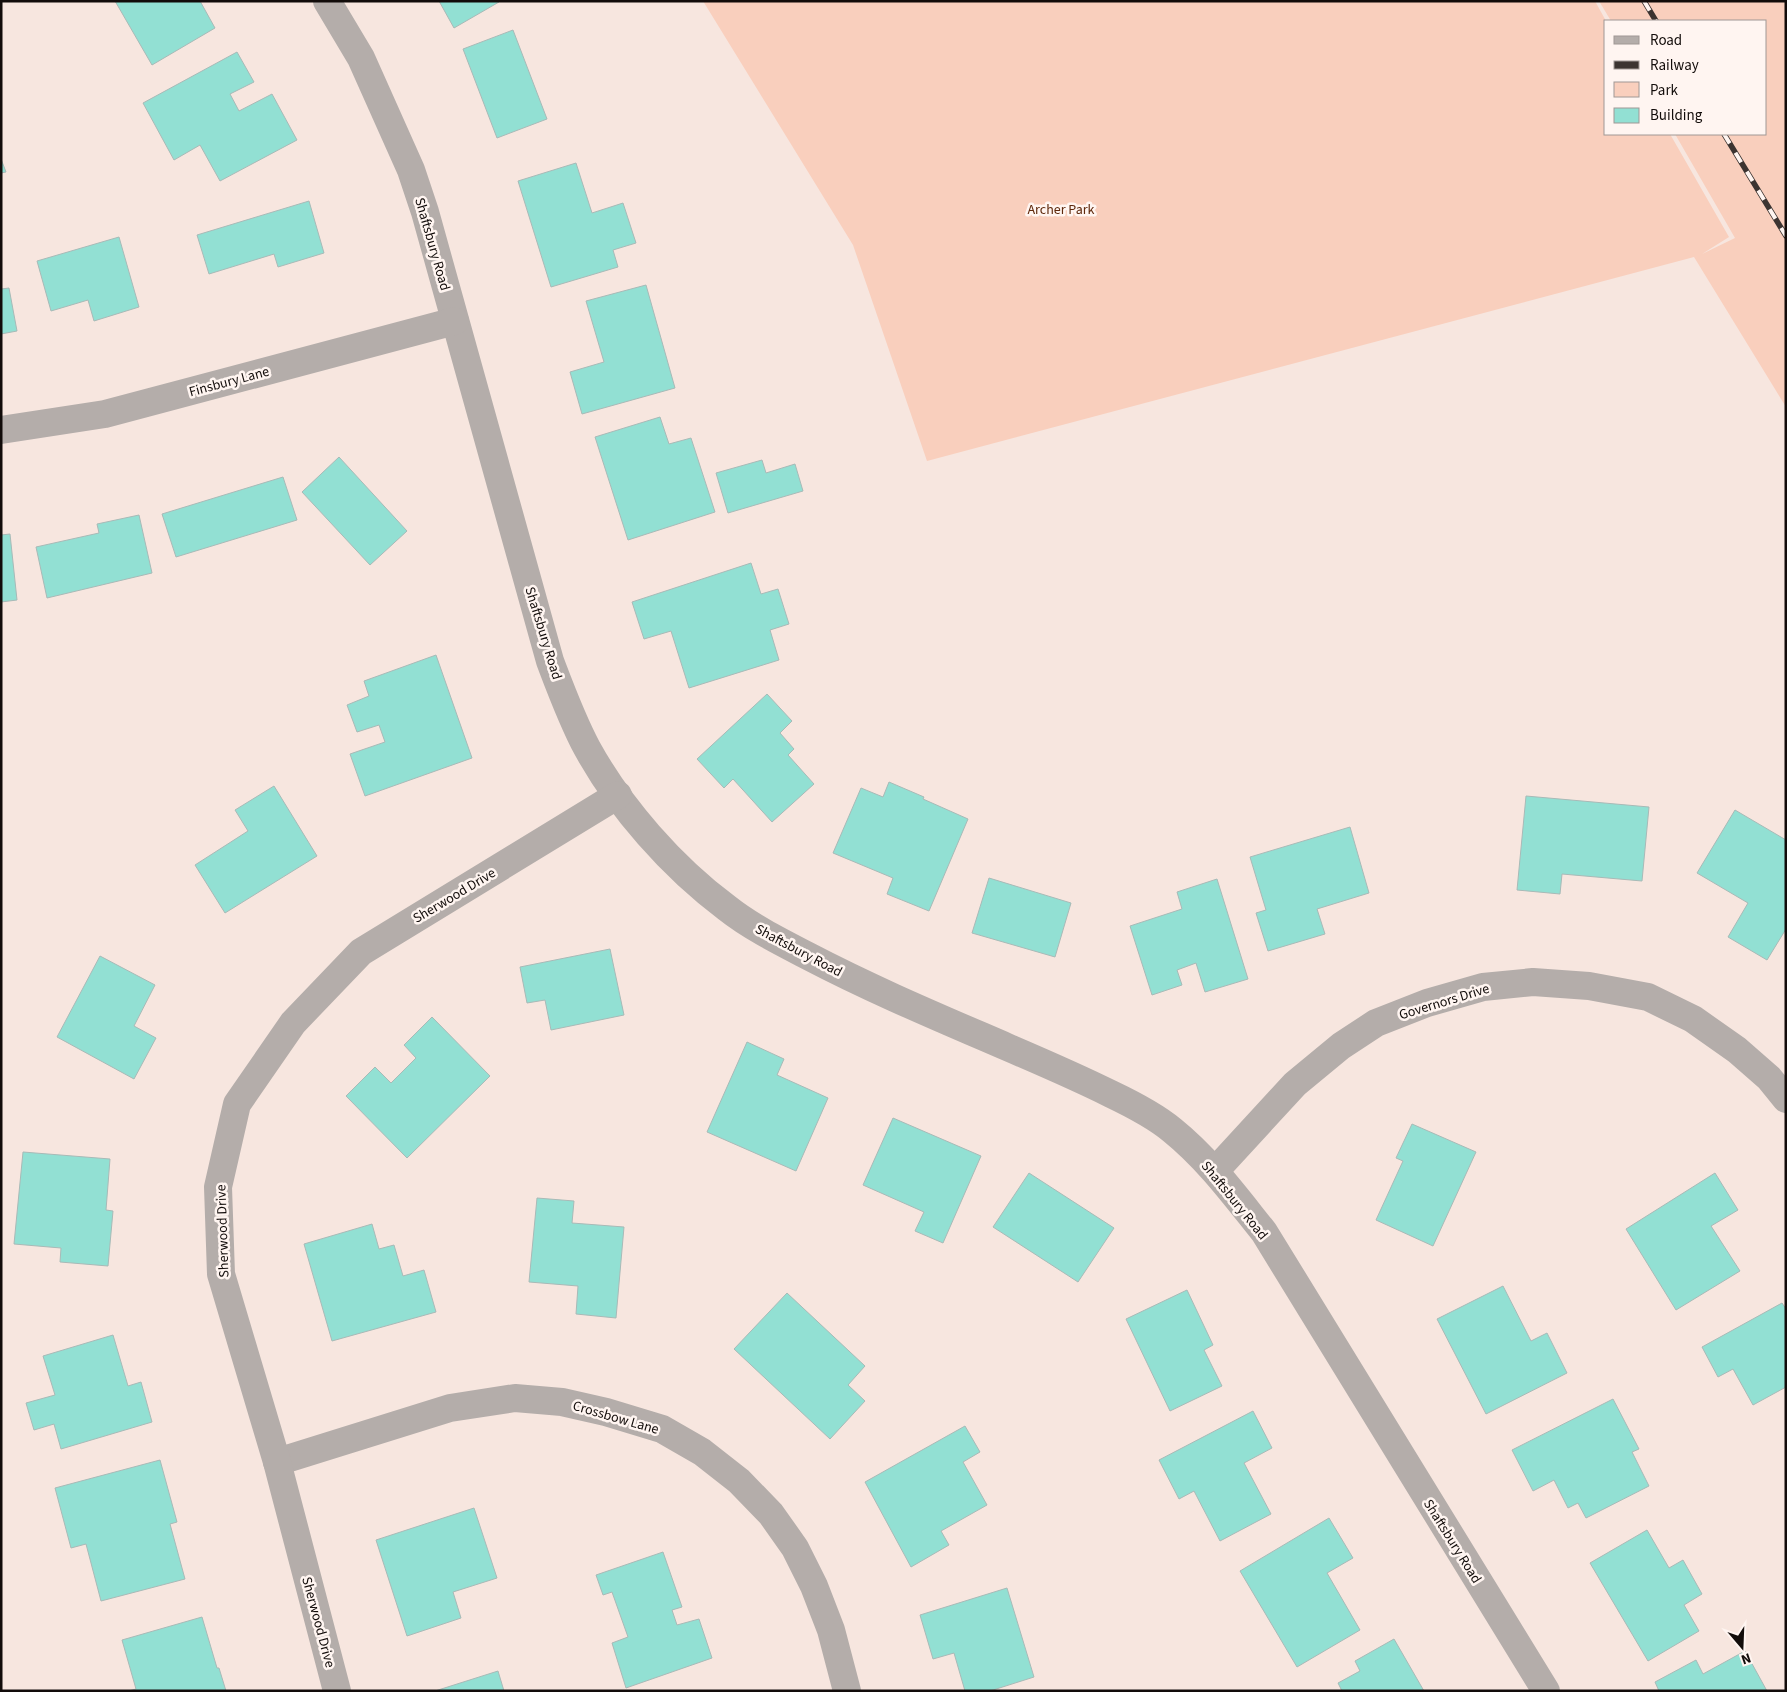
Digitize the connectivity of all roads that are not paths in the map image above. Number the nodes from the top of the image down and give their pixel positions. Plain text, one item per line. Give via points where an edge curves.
1 (327, 1) edge
2 (455, 321) junction
3 (1, 430) edge
4 (618, 796) junction
5 (1786, 1099) edge
6 (1215, 1171) junction
7 (277, 1462) junction
8 (338, 1691) edge
9 (848, 1691) edge
10 (1546, 1691) edge

1 - 2 street, Shaftsbury Road via 361,58 411,170 426,212
2 - 3 street, Finsbury Lane via 105,414
2 - 4 street, Shaftsbury Road via 550,661 587,748
4 - 6 street, Shaftsbury Road via 689,878 728,910 832,968 1139,1108 1172,1129
4 - 7 street, Sherwood Drive via 361,952 293,1023 238,1104 218,1187 221,1274
5 - 6 street, Governors Drive via 1770,1078 1737,1050 1694,1019 1648,997 1589,986 1533,982 1483,986 1376,1023 1341,1046 1295,1084
6 - 10 street, Shaftsbury Road via 1264,1232
7 - 8 street, Sherwood Drive
7 - 9 street, Crossbow Lane via 450,1408 516,1398 562,1402 662,1429 702,1452 739,1481 770,1514 795,1548 831,1630

